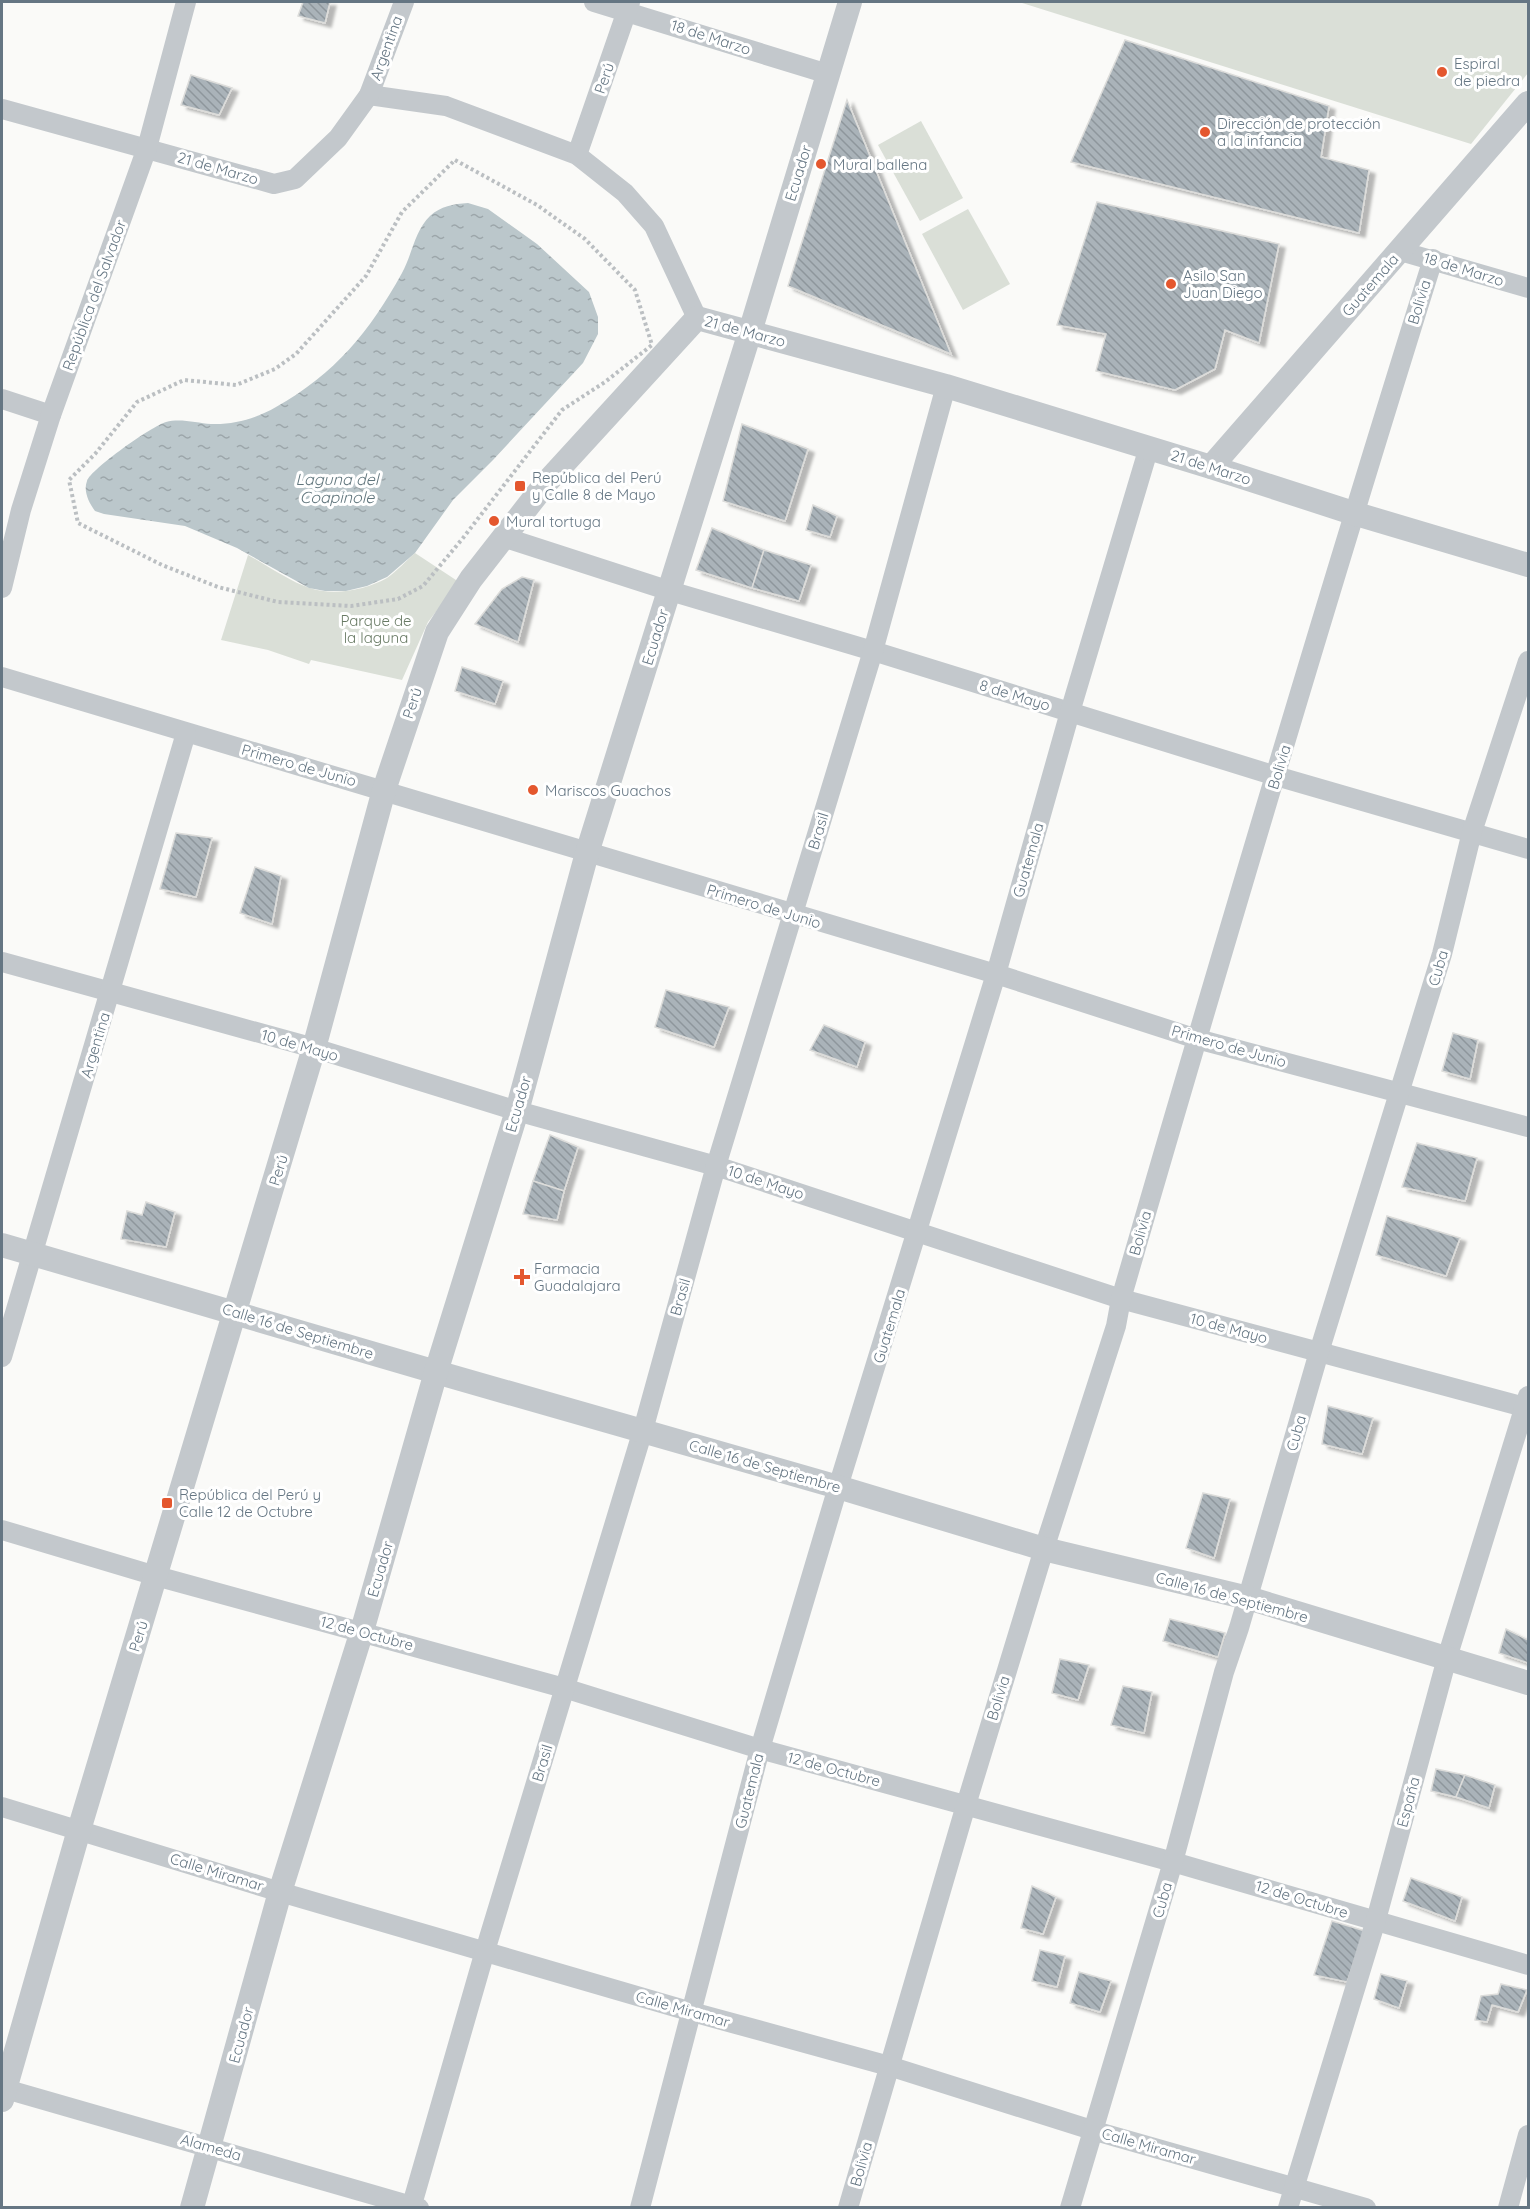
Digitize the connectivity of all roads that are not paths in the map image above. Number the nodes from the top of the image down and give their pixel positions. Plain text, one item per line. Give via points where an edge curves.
1 (186, 2) edge
2 (404, 2) edge
3 (594, 2) edge
4 (850, 2) edge
5 (629, 6) edge
6 (828, 74) junction
7 (369, 95) junction
8 (1528, 103) edge
9 (2, 109) edge
10 (147, 148) junction
11 (577, 155) junction
12 (1400, 250) junction
13 (1433, 259) junction
14 (1528, 288) edge
15 (697, 318) junction
16 (750, 332) junction
17 (946, 386) junction
18 (2, 399) edge
19 (51, 415) junction
20 (1149, 447) junction
21 (1211, 467) junction
22 (1353, 513) junction
23 (503, 537) junction
24 (1528, 565) edge
25 (2, 588) edge
26 (670, 591) junction
27 (873, 651) junction
28 (1528, 660) edge
29 (2, 678) edge
30 (1070, 712) junction
31 (186, 732) junction
32 (1276, 776) junction
33 (384, 790) junction
34 (1472, 832) junction
35 (1528, 849) edge
36 (588, 853) junction
37 (793, 915) junction
38 (2, 962) edge
39 (996, 974) junction
40 (110, 993) junction
41 (1197, 1038) junction
42 (314, 1048) junction
43 (1401, 1092) junction
44 (517, 1111) junction
45 (1528, 1127) edge
46 (716, 1166) junction
47 (918, 1232) junction
48 (2, 1245) edge
49 (31, 1253) junction
50 (1121, 1299) junction
51 (234, 1312) junction
52 (1320, 1352) junction
53 (2, 1357) edge
54 (436, 1372) junction
55 (1527, 1403) edge
56 (643, 1430) junction
57 (838, 1487) junction
58 (2, 1530) edge
59 (1044, 1549) junction
60 (156, 1576) junction
61 (1248, 1598) junction
62 (362, 1631) junction
63 (1447, 1658) junction
64 (1528, 1683) edge
65 (564, 1688) junction
66 (760, 1749) junction
67 (966, 1805) junction
68 (2, 1807) edge
69 (79, 1830) junction
70 (1173, 1862) junction
71 (280, 1892) junction
72 (1376, 1920) junction
73 (485, 1951) junction
74 (1528, 1965) edge
75 (692, 2013) junction
76 (889, 2066) junction
77 (2, 2093) edge
78 (1095, 2131) junction
79 (1528, 2135) edge
80 (210, 2147) junction
81 (1294, 2187) junction
82 (414, 2207) edge
83 (192, 2208) edge
84 (640, 2208) edge
85 (848, 2208) edge
86 (1070, 2208) edge
87 (1288, 2208) edge
88 (1366, 2208) edge
89 (1508, 2208) edge

1 - 10 street, República del Salvador
2 - 7 street, Argentina
3 - 5 street, 18 de Marzo
4 - 6 street, Ecuador
5 - 6 street, 18 de Marzo
5 - 11 street, Perú
6 - 16 street, Ecuador
7 - 10 street, 21 de Marzo via 338,138 295,179 274,184
7 - 11 street, 21 de Marzo via 446,106
8 - 12 street, Guatemala
9 - 10 street, 21 de Marzo
10 - 19 street, República del Salvador
11 - 15 street, 21 de Marzo via 625,193 654,226
12 - 13 street, 18 de Marzo
12 - 21 street, Guatemala
13 - 14 street, 18 de Marzo
13 - 22 street, Bolivia
15 - 16 street, 21 de Marzo
15 - 23 street, Perú via 546,483
16 - 17 street, 21 de Marzo
16 - 26 street, Ecuador
17 - 20 street, 21 de Marzo
17 - 27 street, Brasil
18 - 19 street
19 - 25 street, República del Salvador
20 - 21 street, 21 de Marzo
20 - 30 street, Guatemala
21 - 22 street, 21 de Marzo
22 - 24 street, 21 de Marzo
22 - 32 street, Bolivia
23 - 26 street, 8 de Mayo
23 - 33 street, Perú via 437,632
26 - 27 street, 8 de Mayo
26 - 36 street, Ecuador
27 - 30 street, 8 de Mayo
27 - 37 street, Brasil
28 - 34 street, Cuba
29 - 31 street, Primero de Junio
30 - 32 street, 8 de Mayo
30 - 39 street, Guatemala
31 - 33 street, Primero de Junio
31 - 40 street, Argentina
32 - 34 street, 8 de Mayo
32 - 41 street, Bolivia
33 - 36 street, Primero de Junio
33 - 42 street, Perú
34 - 35 street, 8 de Mayo
34 - 43 street, Cuba via 1442,954
36 - 37 street, Primero de Junio
36 - 44 street, Ecuador
37 - 39 street, Primero de Junio
37 - 46 street, Brasil
38 - 40 street, 10 de Mayo
39 - 41 street, Primero de Junio
39 - 47 street, Guatemala
40 - 42 street, 10 de Mayo
40 - 49 street, Argentina
41 - 43 street, Primero de Junio
41 - 50 street, Bolivia
42 - 44 street, 10 de Mayo
42 - 51 street, Perú
43 - 45 street, Primero de Junio
43 - 52 street, Cuba
44 - 46 street, 10 de Mayo
44 - 54 street, Ecuador
46 - 47 street, 10 de Mayo
46 - 56 street, Brasil
47 - 50 street, 10 de Mayo
47 - 57 street, Guatemala
48 - 49 street, Calle 16 de Septiembre
49 - 51 street, Calle 16 de Septiembre
49 - 53 street, Argentina
50 - 52 street, 10 de Mayo
50 - 59 street, Bolivia via 1116,1326
51 - 54 street, Calle 16 de Septiembre
51 - 60 street, Perú
52 - 55 street, 10 de Mayo
52 - 61 street, Cuba
54 - 56 street, Calle 16 de Septiembre
54 - 62 street, Ecuador
55 - 63 street, España
56 - 57 street, Calle 16 de Septiembre
56 - 65 street, Brasil
57 - 59 street, Calle 16 de Septiembre
57 - 66 street, Guatemala
58 - 60 street, 12 de Octubre
59 - 61 street, Calle 16 de Septiembre
59 - 67 street, Bolivia
60 - 62 street, 12 de Octubre
60 - 69 street, Perú
61 - 63 street, Calle 16 de Septiembre
61 - 70 street, Cuba
62 - 65 street, 12 de Octubre
62 - 71 street, Ecuador
63 - 64 street, Calle 16 de Septiembre
63 - 72 street, España
65 - 66 street, 12 de Octubre
65 - 73 street, Brasil
66 - 67 street, 12 de Octubre
66 - 75 street, Guatemala
67 - 70 street, 12 de Octubre
67 - 76 street, Bolivia
68 - 69 street, Calle Miramar
69 - 71 street, Calle Miramar
69 - 77 street, Perú
70 - 72 street, 12 de Octubre
70 - 78 street, Cuba
71 - 73 street, Calle Miramar
71 - 80 street, Ecuador
72 - 74 street, 12 de Octubre
72 - 81 street, España
73 - 75 street, Calle Miramar
73 - 82 street, Brasil
75 - 76 street, Calle Miramar
75 - 84 street, Guatemala
76 - 78 street, Calle Miramar
76 - 85 street, Bolivia
77 - 80 street, Alameda
78 - 81 street, Calle Miramar
78 - 86 street, Cuba
79 - 89 street
80 - 82 street, Alameda
80 - 83 street, Ecuador
81 - 87 street, España
81 - 88 street, Calle Miramar

